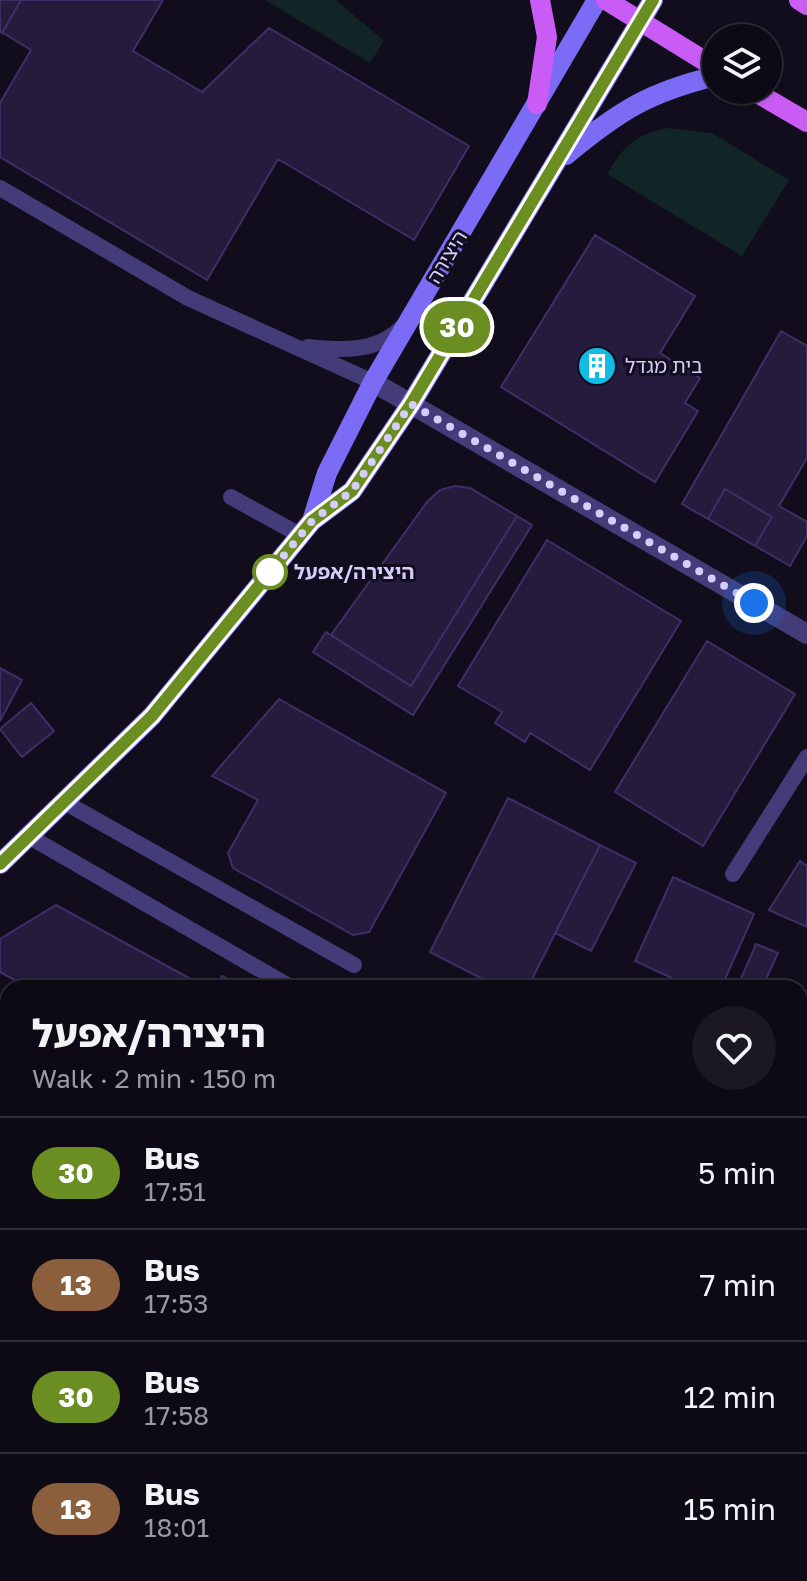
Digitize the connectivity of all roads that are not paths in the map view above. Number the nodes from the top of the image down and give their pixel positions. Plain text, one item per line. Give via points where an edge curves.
1 (540, 0) edge
2 (597, 0) edge
3 (606, 0) edge
4 (653, 0) edge
5 (799, 0) edge
6 (807, 5) edge
7 (641, 22) junction
8 (702, 59) edge
9 (702, 80) edge
10 (537, 104) junction
11 (776, 104) edge
12 (807, 122) edge
13 (554, 165) junction
14 (0, 188) edge
15 (409, 320) junction
16 (295, 345) junction
17 (373, 382) junction
18 (411, 404) junction
19 (231, 497) dead end
20 (306, 528) junction
21 (807, 634) edge
22 (807, 757) edge
23 (66, 803) junction
24 (30, 837) junction
25 (0, 864) edge
26 (733, 874) dead end
27 (354, 965) dead end
28 (278, 980) edge

1 - 10 main road via 547,37
2 - 10 street, היצירה
3 - 7 main road
4 - 7 street, היצירה
5 - 6 main road
7 - 8 main road
7 - 13 street, היצירה
9 - 13 street via 629,107
10 - 15 street, היצירה
11 - 12 main road
13 - 18 street, היצירה
14 - 16 lane via 188,298
15 - 16 lane via 393,337 369,348
15 - 17 street, היצירה
16 - 17 lane
17 - 18 street
17 - 20 street, היצירה
18 - 20 street, היצירה via 352,491
18 - 21 street
19 - 20 lane
20 - 23 street, היצירה via 152,716
22 - 26 lane
23 - 24 street, היצירה
23 - 27 lane
24 - 25 street, היצירה
24 - 28 lane

